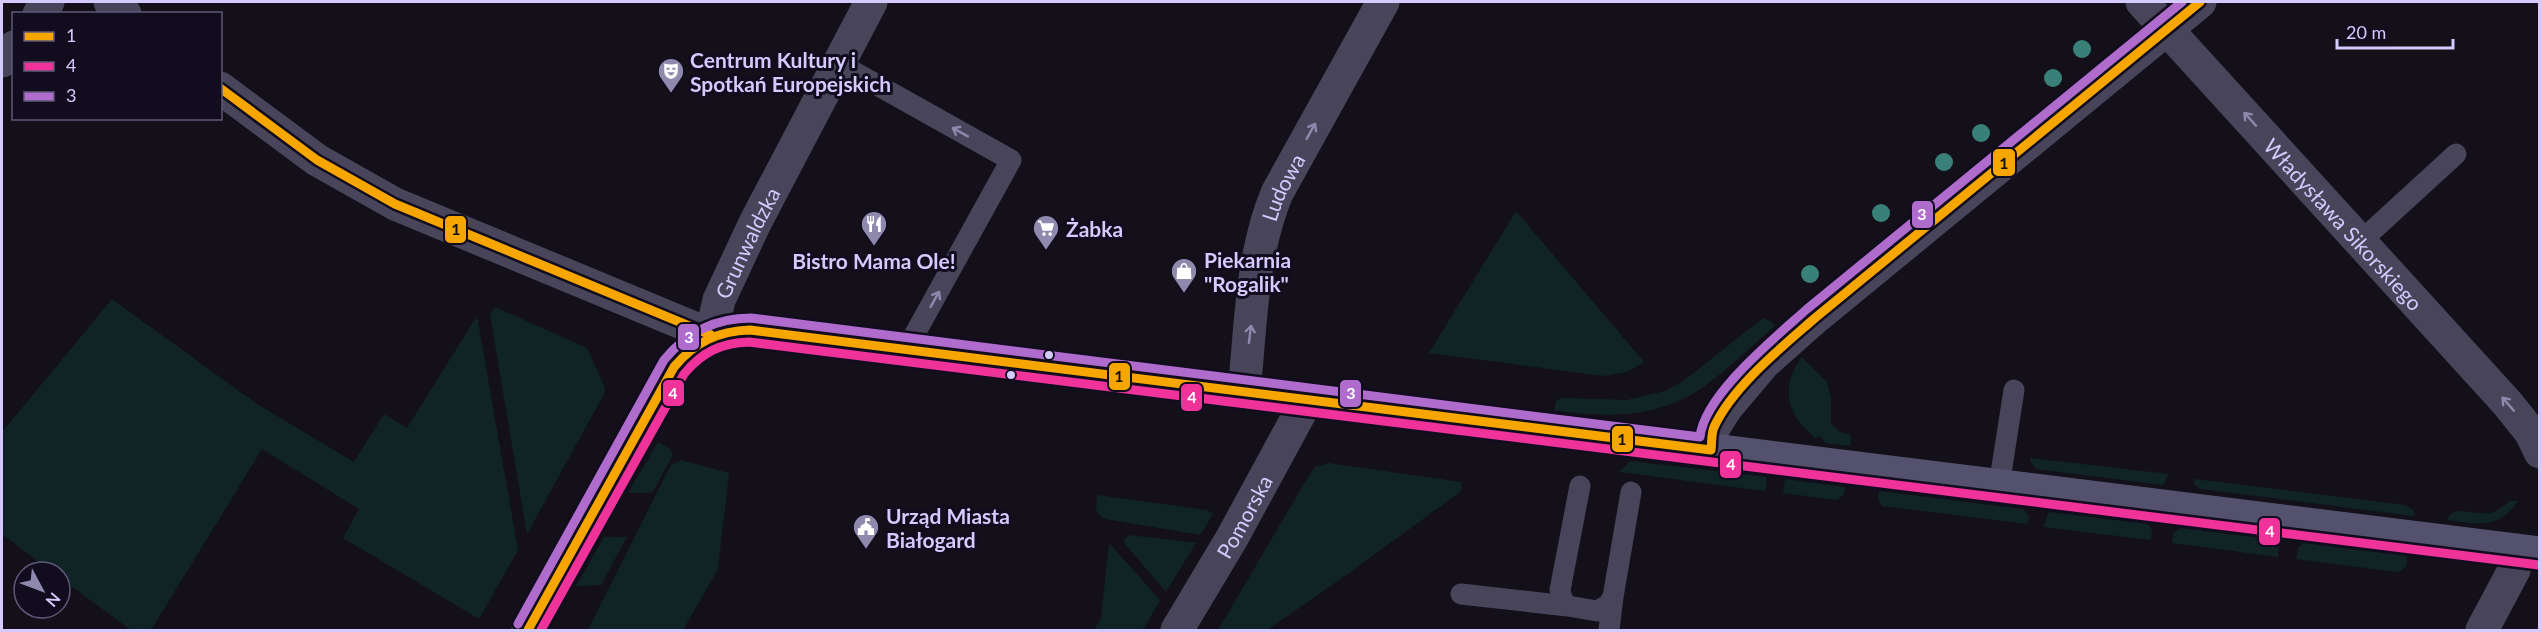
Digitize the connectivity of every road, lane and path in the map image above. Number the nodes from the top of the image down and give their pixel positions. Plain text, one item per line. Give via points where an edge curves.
1 (110, 2) edge
2 (871, 2) edge
3 (1383, 2) edge
4 (2142, 2) edge
5 (2200, 2) edge
6 (122, 12) edge
7 (2168, 28) junction
8 (12, 50) edge
9 (2, 62) edge
10 (838, 63) junction
11 (222, 89) edge
12 (2456, 154) dead end
13 (2361, 241) junction
14 (711, 335) junction
15 (906, 350) junction
16 (2014, 390) dead end
17 (1244, 392) junction
18 (1307, 400) junction
19 (1711, 450) junction
20 (2540, 452) edge
21 (1580, 486) dead end
22 (1999, 486) junction
23 (1631, 492) dead end
24 (2528, 551) edge
25 (1461, 594) dead end
26 (1613, 597) junction
27 (1568, 606) junction
28 (528, 630) edge
29 (1177, 630) edge
30 (1609, 630) edge
31 (2482, 630) edge

1 - 6 street
2 - 10 street, Grunwaldzka
17 -> 3 street, Ludowa via 1255,269 1268,213
4 - 7 street, Władysława Sikorskiego
5 - 7 street
13 -> 7 street, Władysława Sikorskiego
7 - 19 street via 1772,356 1726,408 1713,429
8 - 9 street
10 - 14 street, Grunwaldzka via 754,223 719,300
15 -> 10 lane via 1011,160
11 - 14 street via 317,160 395,204
12 - 13 lane
20 -> 13 street, Władysława Sikorskiego via 2531,433 2508,404
14 - 15 street via 750,330
14 - 28 street via 685,352 674,367
15 - 17 street
16 - 22 lane
17 - 18 street
18 - 19 street
18 - 29 street, Pomorska
19 - 22 street
21 - 27 lane via 1560,590
22 - 24 street
23 - 26 lane
24 - 31 street
25 - 27 lane
26 - 27 lane via 1597,611
26 - 30 lane

